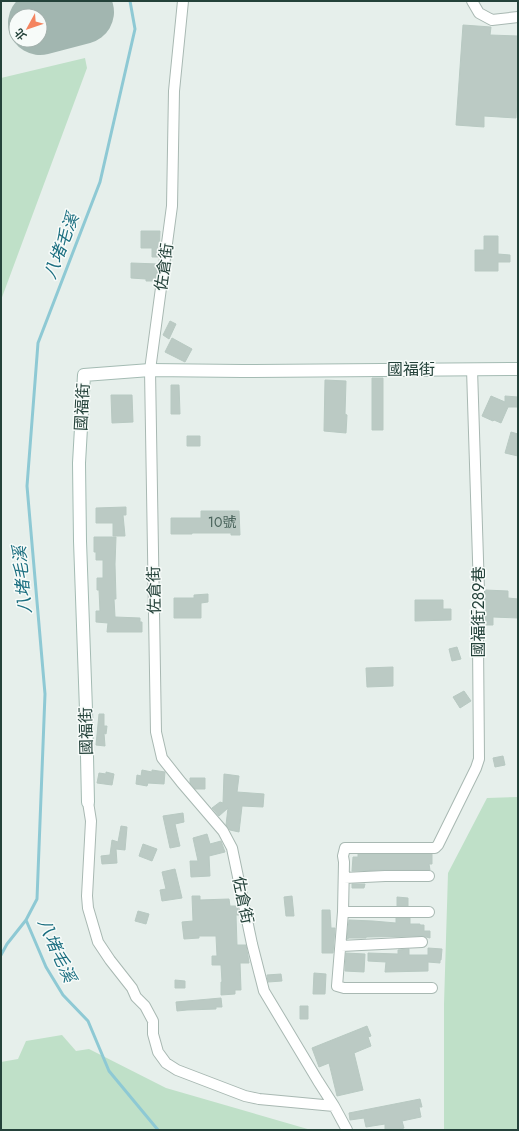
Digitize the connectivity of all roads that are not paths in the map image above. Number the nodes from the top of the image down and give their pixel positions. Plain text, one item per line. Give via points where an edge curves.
1 (183, 1) edge
2 (472, 1) edge
3 (518, 17) edge
4 (472, 369) junction
5 (518, 369) edge
6 (150, 370) junction
7 (88, 802) joint
8 (428, 876) dead end
9 (344, 878) junction
10 (343, 912) junction
11 (429, 912) dead end
12 (422, 942) dead end
13 (341, 946) junction
14 (432, 988) dead end
15 (334, 1106) junction
16 (347, 1130) edge

1 - 6 street, 佐倉街 via 174,90 172,206
2 - 3 street via 478,13 492,20
4 - 5 street, 國福街
4 - 6 street, 國福街
4 - 9 street, 國福街289巷 via 479,591 480,759 435,848 345,848
6 - 7 street, 國福街 via 84,375 79,463
6 - 15 street, 佐倉街 via 156,732 162,758 223,831 232,848 264,991
7 - 15 street via 91,821 87,896 95,932 98,942 110,960 145,1006 153,1021 152,1034 158,1052 166,1063 177,1070 245,1096
8 - 9 street
9 - 10 street
10 - 11 street
10 - 13 street
12 - 13 street
13 - 14 street via 337,986
15 - 16 street, 佐倉街

